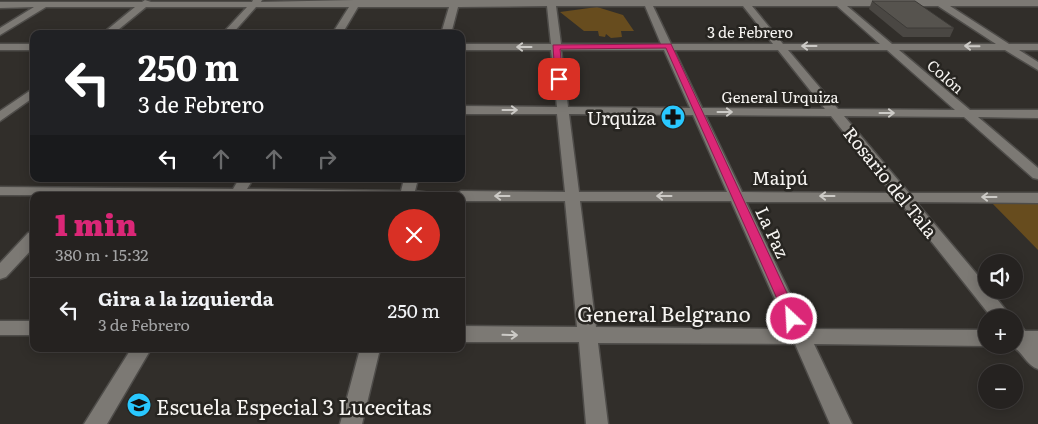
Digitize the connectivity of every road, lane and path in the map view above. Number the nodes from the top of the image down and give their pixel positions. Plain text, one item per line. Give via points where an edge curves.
1 (937, 1) edge
2 (49, 2) edge
3 (148, 2) edge
4 (257, 2) edge
5 (357, 2) edge
6 (454, 2) edge
7 (551, 2) edge
8 (647, 2) edge
9 (743, 2) edge
10 (836, 2) edge
11 (1035, 2) edge
12 (0, 5) edge
13 (112, 30) edge
14 (231, 30) edge
15 (340, 30) edge
16 (447, 30) edge
17 (0, 32) edge
18 (668, 46) junction
19 (779, 46) junction
20 (888, 46) junction
21 (0, 47) edge
22 (30, 47) edge
23 (465, 47) edge
24 (556, 47) junction
25 (1007, 47) junction
26 (1038, 47) edge
27 (1038, 67) edge
28 (30, 93) edge
29 (6, 108) edge
30 (30, 108) edge
31 (465, 110) edge
32 (563, 111) junction
33 (698, 112) junction
34 (834, 112) junction
35 (966, 113) junction
36 (1038, 114) edge
37 (0, 117) edge
38 (1038, 175) edge
39 (86, 182) edge
40 (0, 191) edge
41 (30, 192) edge
42 (77, 192) edge
43 (465, 196) edge
44 (735, 196) junction
45 (573, 197) junction
46 (904, 197) junction
47 (1038, 198) edge
48 (30, 242) edge
49 (0, 273) edge
50 (996, 309) edge
51 (0, 328) edge
52 (30, 328) edge
53 (465, 334) edge
54 (588, 336) junction
55 (801, 337) junction
56 (978, 338) edge
57 (1023, 340) edge
58 (139, 352) edge
59 (369, 352) edge
60 (1038, 361) edge
61 (95, 424) edge
62 (351, 424) edge
63 (597, 424) edge
64 (841, 424) edge

1 - 10 street
1 - 11 street
1 - 25 street
2 - 3 street
2 - 12 street
2 - 17 street
3 - 4 street
3 - 13 street
4 - 5 street
4 - 14 street
5 - 6 street
5 - 15 street
6 - 7 street
6 - 16 street
7 - 8 street
7 - 24 street
8 - 9 street
8 - 18 street, La Paz
9 - 10 street
9 - 19 street, Rosario del Tala
10 - 20 street, Colón
18 - 19 street, 3 de Febrero
18 - 24 street, 3 de Febrero
18 - 33 street, La Paz
20 -> 19 street, 3 de Febrero
19 - 34 street, Rosario del Tala
25 -> 20 street, 3 de Febrero
20 - 35 street, Colón
21 - 22 street
24 -> 23 street, 3 de Febrero
24 - 32 street
25 - 26 street, 3 de Febrero
25 - 27 street
28 - 29 street
29 - 30 street
29 - 37 street
31 -> 32 street, General Urquiza
32 - 33 street, General Urquiza
32 - 45 street
33 -> 34 street, General Urquiza
33 - 44 street, La Paz
34 -> 35 street, General Urquiza
34 - 46 street, Rosario del Tala
35 - 36 street, General Urquiza
35 - 38 street, Colón
39 - 42 street
40 - 41 street
45 -> 43 street, Maipú
44 -> 45 street, Maipú
46 -> 44 street, Maipú
44 - 55 street, La Paz
45 - 54 street
47 -> 46 street, Maipú
46 - 50 street, Rosario del Tala
48 - 49 street
51 - 52 street
53 -> 54 street, General Belgrano
54 - 55 street, General Belgrano
54 - 63 street
55 - 56 street, General Belgrano
55 - 64 street, La Paz
57 - 60 street
58 - 61 street
59 - 62 street

